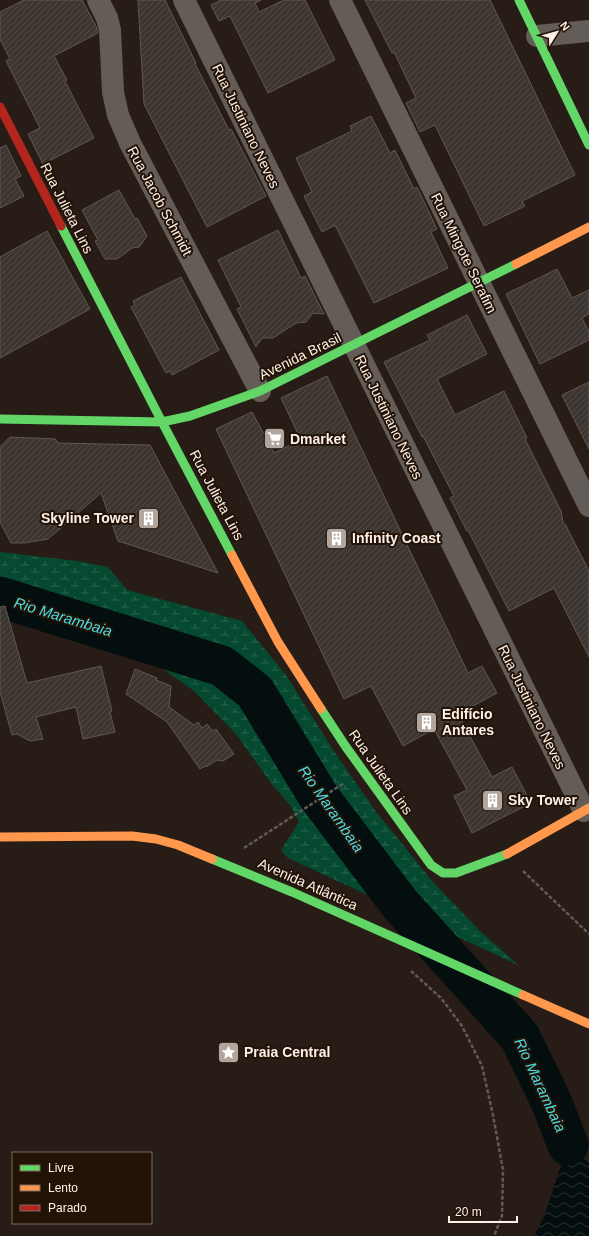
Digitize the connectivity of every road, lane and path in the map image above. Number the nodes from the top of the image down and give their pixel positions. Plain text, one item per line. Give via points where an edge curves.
1 (98, 0) edge
2 (184, 0) edge
3 (340, 0) edge
4 (519, 0) edge
5 (589, 31) edge
6 (537, 36) junction
7 (0, 108) edge
8 (589, 144) edge
9 (589, 227) edge
10 (478, 282) junction
11 (354, 345) junction
12 (260, 390) junction
13 (0, 420) edge
14 (162, 422) junction
15 (589, 506) edge
16 (344, 782) dead end
17 (586, 810) edge
18 (270, 832) dead end
19 (0, 837) edge
20 (506, 855) junction
21 (589, 934) edge
22 (406, 968) dead end
23 (589, 1024) edge
24 (494, 1236) edge

1 - 12 street, Rua Jacob Schmidt via 110,30 118,115 130,143
2 - 11 street, Rua Justiniano Neves
3 - 10 street, Rua Mingote Serafim
4 - 6 main road
5 - 6 street
6 - 8 main road
7 - 14 main road, Rua Julieta Lins
9 - 10 main road, Avenida Brasil
10 - 11 main road, Avenida Brasil
10 - 15 street, Rua Mingote Serafim
11 - 12 main road, Avenida Brasil
11 - 17 street, Rua Justiniano Neves
12 - 14 main road, Avenida Brasil via 212,409
13 - 14 main road, Avenida Brasil
14 - 20 main road, Rua Julieta Lins via 302,682 431,865 443,873 456,873
16 - 18 path
17 - 20 main road
19 - 23 main road, Avenida Atlântica via 156,838 222,862
20 - 21 path
22 - 24 path via 441,998 462,1026 482,1066 503,1170 502,1216

